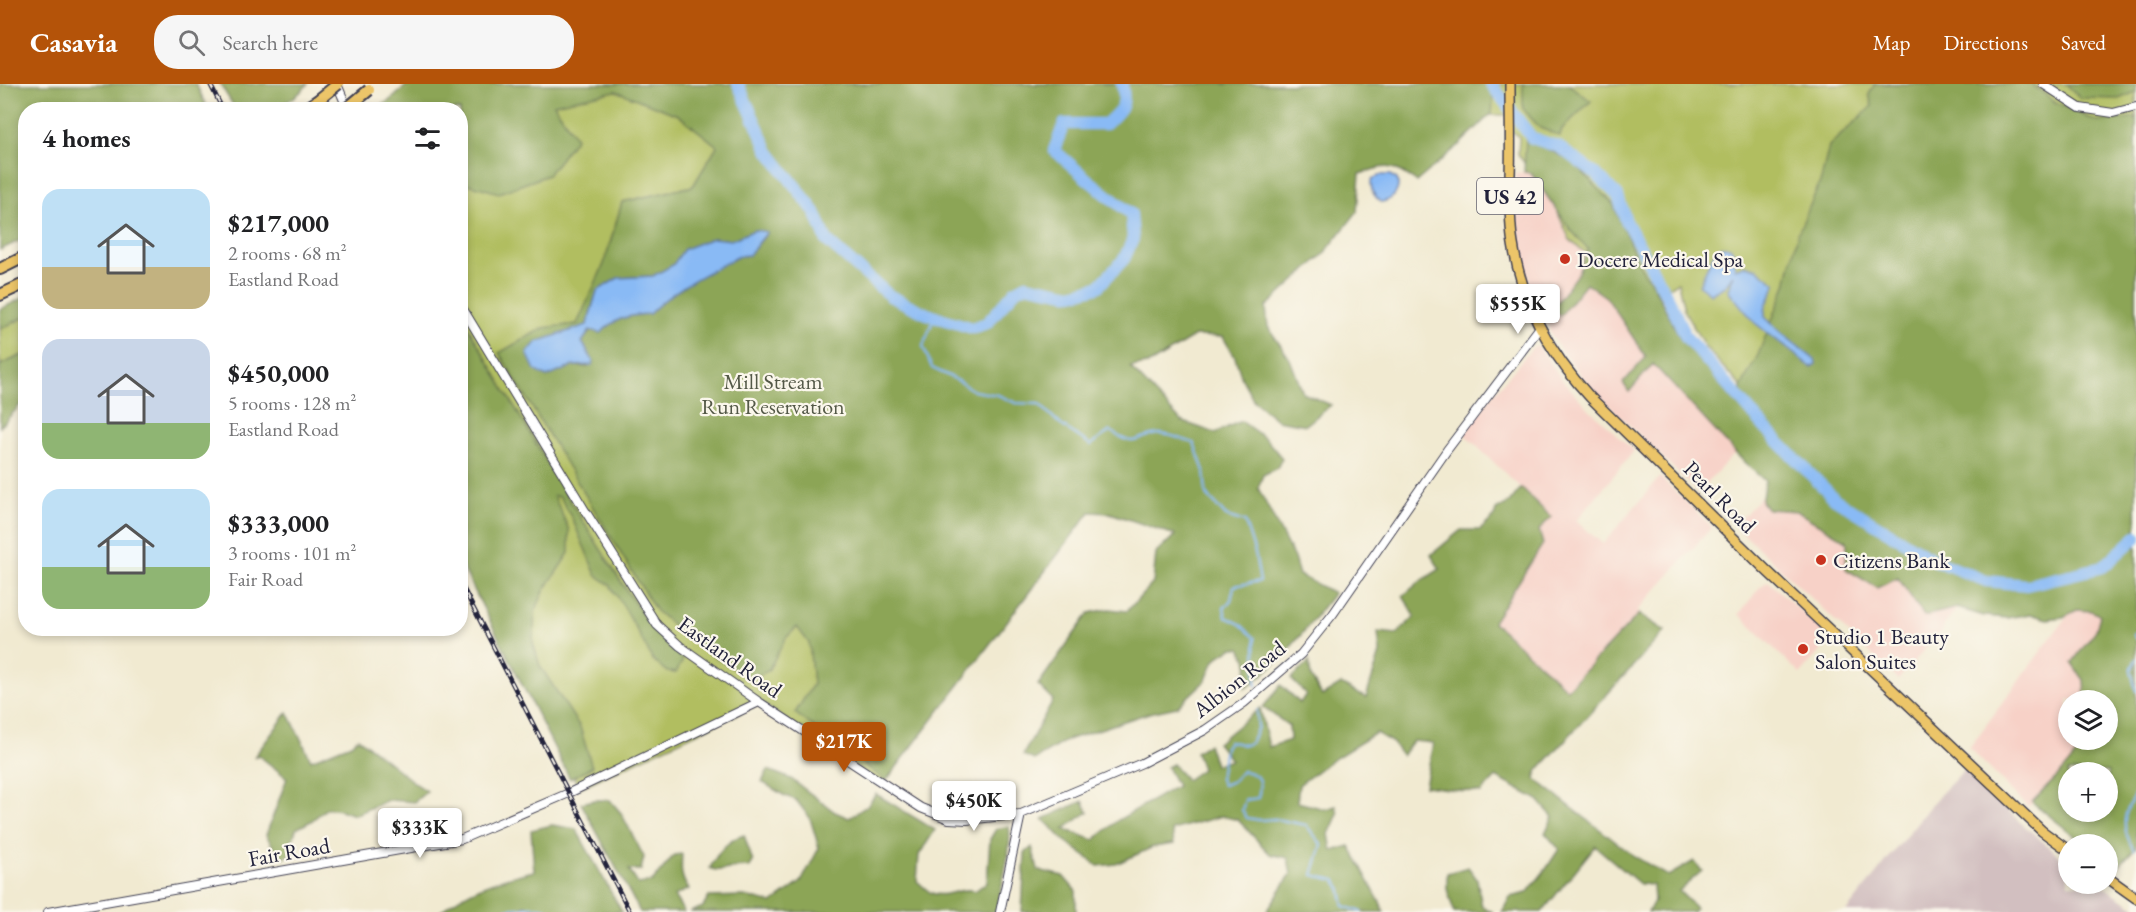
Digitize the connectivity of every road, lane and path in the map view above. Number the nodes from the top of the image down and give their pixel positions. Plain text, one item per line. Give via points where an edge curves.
1 (338, 84) edge
2 (1510, 84) edge
3 (2043, 84) edge
4 (372, 87) edge
5 (314, 102) edge
6 (344, 102) edge
7 (355, 102) edge
8 (2136, 107) edge
9 (18, 260) edge
10 (0, 268) edge
11 (18, 287) edge
12 (0, 295) edge
13 (468, 317) edge
14 (1540, 327) junction
15 (759, 702) junction
16 (1021, 814) junction
17 (2058, 843) edge
18 (2118, 885) edge
19 (2136, 898) edge
20 (48, 912) edge
21 (1000, 912) edge

1 - 5 highway, bridge
1 - 6 street
2 - 14 main road, Pearl Road / US 42 via 1512,243 1520,278
3 - 8 street via 2080,108 2113,113
4 - 7 highway, bridge
9 - 10 highway
11 - 12 highway
13 - 15 street, Eastland Road via 657,625
14 - 16 street, Albion Road via 1301,654 1205,730 1142,764
14 - 17 main road, Pearl Road / US 42 via 1564,367 1590,397 1766,570
15 - 16 street, Eastland Road via 921,808 949,819
15 - 20 street, Fair Road via 462,839
16 - 21 street
18 - 19 main road

